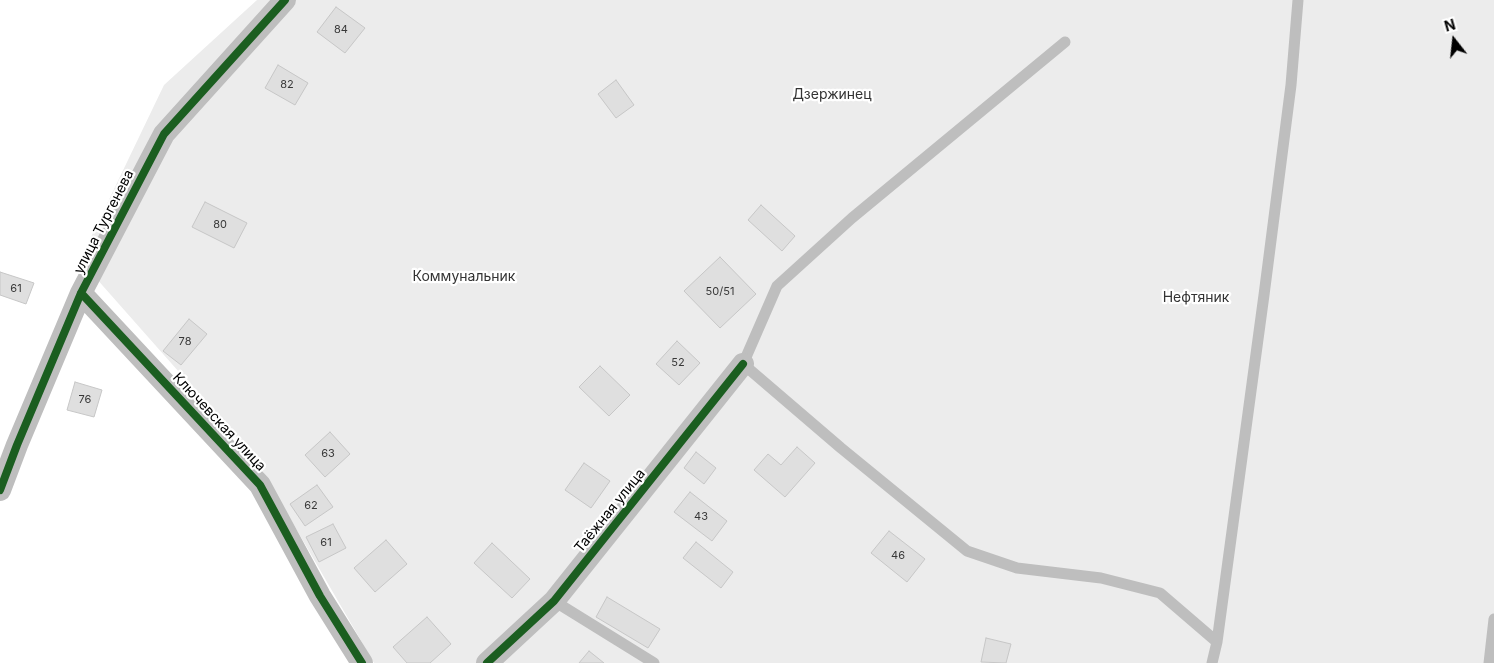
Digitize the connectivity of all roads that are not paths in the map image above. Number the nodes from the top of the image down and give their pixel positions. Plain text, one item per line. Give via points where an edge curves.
1 (285, 0) edge
2 (1298, 0) edge
3 (1065, 42) dead end
4 (81, 293) junction
5 (743, 364) junction
6 (0, 490) edge
7 (554, 601) junction
8 (1494, 619) edge
9 (1217, 642) junction
10 (362, 663) edge
11 (487, 663) edge
12 (654, 663) edge
13 (1212, 663) edge
14 (1489, 663) edge

1 - 4 street, улица Тургенева via 164,134
2 - 9 lane via 1290,95
3 - 5 lane via 852,218 777,286
4 - 6 street, улица Тургенева
4 - 10 street, Ключевская улица via 260,485 320,596
5 - 7 street, Таёжная улица
5 - 9 lane via 967,550 1016,568 1101,578 1160,593
7 - 11 street, Таёжная улица
7 - 12 lane
8 - 14 lane
9 - 13 lane

